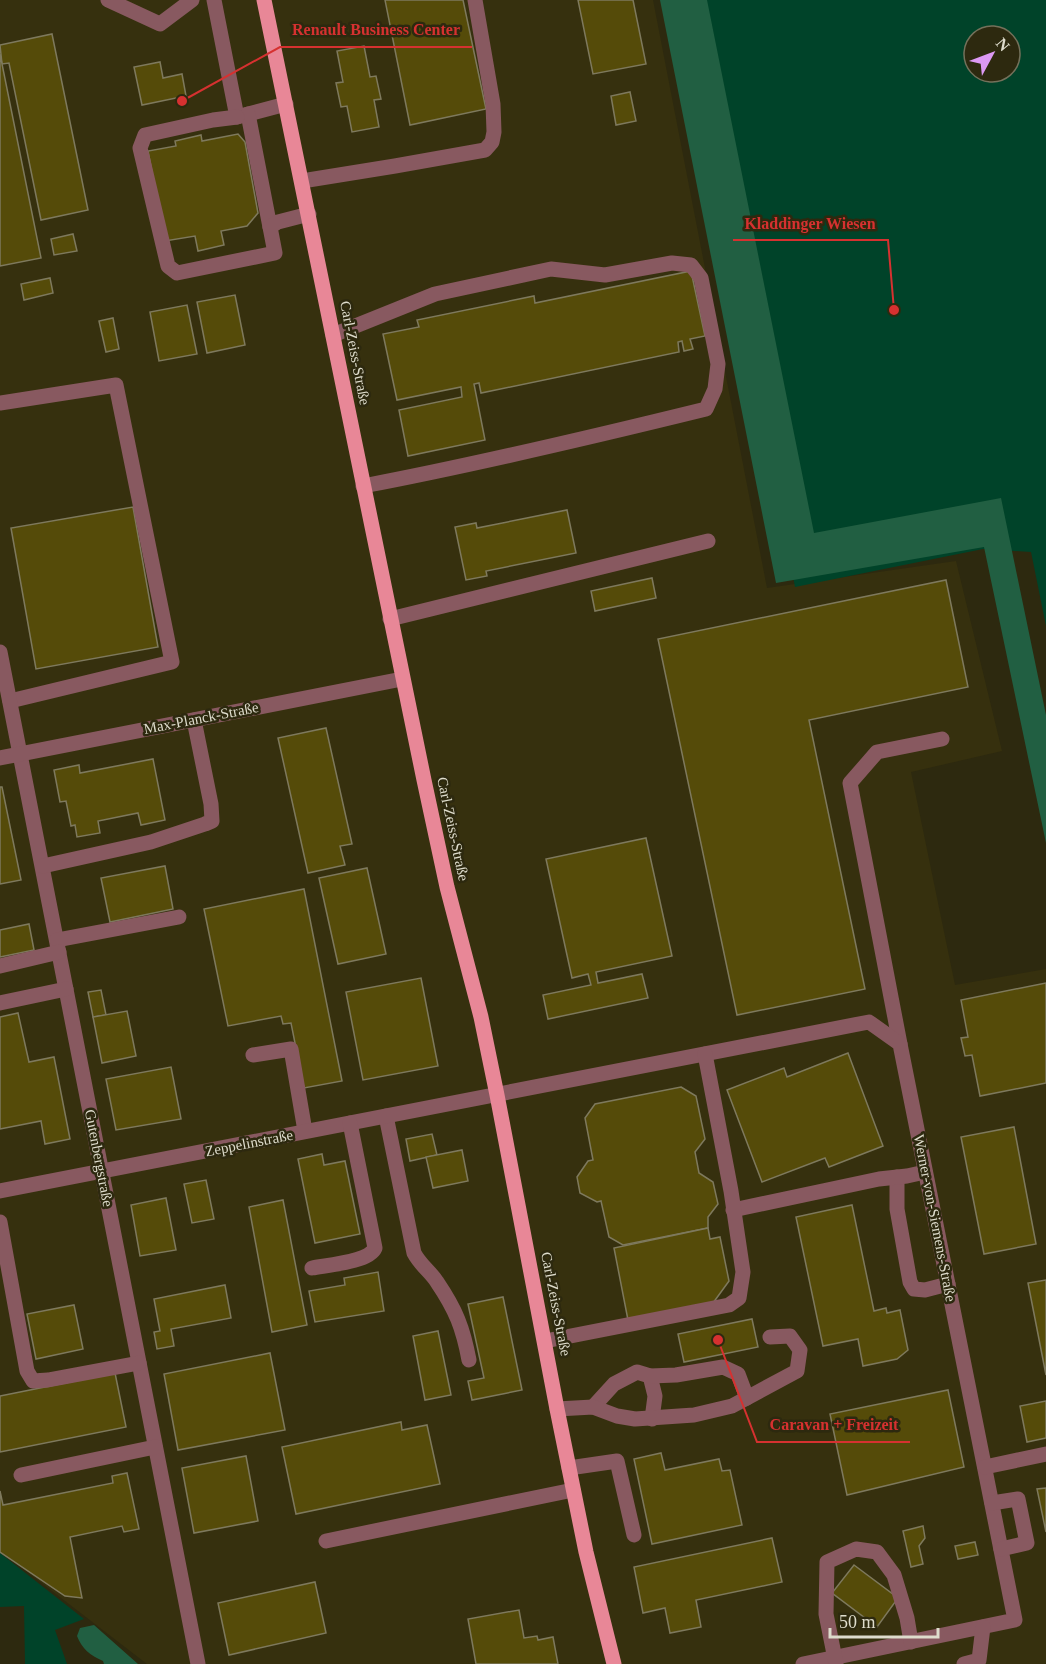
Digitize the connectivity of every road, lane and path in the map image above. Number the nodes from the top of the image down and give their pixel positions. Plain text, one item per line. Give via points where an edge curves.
1 (108, 0) edge
2 (192, 0) edge
3 (214, 0) edge
4 (264, 0) edge
5 (475, 0) edge
6 (286, 104) junction
7 (243, 116) junction
8 (302, 181) junction
9 (309, 214) junction
10 (270, 227) junction
11 (333, 335) junction
12 (0, 403) edge
13 (363, 486) junction
14 (708, 541) dead end
15 (390, 619) junction
16 (0, 652) edge
17 (402, 679) junction
18 (10, 701) junction
19 (194, 720) junction
20 (942, 739) dead end
21 (21, 754) junction
22 (0, 758) edge
23 (43, 866) junction
24 (178, 917) dead end
25 (58, 946) junction
26 (0, 966) edge
27 (66, 989) junction
28 (0, 1003) edge
29 (900, 1044) junction
30 (705, 1054) junction
31 (253, 1055) dead end
32 (497, 1095) junction
33 (386, 1116) junction
34 (350, 1123) junction
35 (305, 1131) junction
36 (101, 1171) junction
37 (925, 1172) junction
38 (897, 1177) junction
39 (0, 1191) edge
40 (733, 1210) junction
41 (0, 1222) edge
42 (312, 1268) dead end
43 (948, 1284) junction
44 (770, 1337) dead end
45 (545, 1341) junction
46 (469, 1360) dead end
47 (139, 1363) junction
48 (650, 1376) junction
49 (747, 1398) junction
50 (593, 1407) junction
51 (557, 1409) junction
52 (652, 1419) junction
53 (155, 1447) junction
54 (1046, 1454) edge
55 (985, 1467) junction
56 (569, 1468) junction
57 (21, 1475) dead end
58 (573, 1490) junction
59 (992, 1503) junction
60 (633, 1535) dead end
61 (326, 1541) dead end
62 (1001, 1549) junction
63 (984, 1627) junction
64 (911, 1642) junction
65 (873, 1657) edge
66 (835, 1661) edge
67 (198, 1664) edge
68 (614, 1664) edge
69 (803, 1664) edge
70 (964, 1664) edge

1 - 2 street via 160,24
3 - 7 street
4 - 6 main road, Carl-Zeiss-Straße
5 - 8 street via 493,113 492,142 485,150
6 - 7 street
6 - 8 main road, Carl-Zeiss-Straße
7 - 10 street
7 - 10 street via 145,135 140,148 168,266 177,273 275,253
8 - 9 main road, Carl-Zeiss-Straße
9 - 10 street
9 - 11 main road, Carl-Zeiss-Straße
11 - 13 main road, Carl-Zeiss-Straße
11 - 13 street via 435,294 551,269 605,274 672,263 691,265 701,278 713,335 718,364 715,389 706,409 508,457
12 - 18 street via 116,386 172,662
13 - 15 main road, Carl-Zeiss-Straße
14 - 15 street
15 - 17 main road, Carl-Zeiss-Straße
16 - 18 street, Gutenbergstraße
17 - 19 street, Max-Planck-Straße
17 - 32 main road, Carl-Zeiss-Straße
18 - 21 street, Gutenbergstraße
19 - 21 street, Max-Planck-Straße
19 - 23 street via 212,821 151,842
20 - 29 street, Werner-von-Siemens-Straße via 877,752 849,783
21 - 22 street, Max-Planck-Straße
21 - 23 street, Gutenbergstraße
23 - 25 street, Gutenbergstraße
24 - 25 street
25 - 26 street
25 - 27 street, Gutenbergstraße
27 - 28 street
27 - 36 street, Gutenbergstraße
29 - 30 street via 869,1022
29 - 37 street, Werner-von-Siemens-Straße
30 - 32 street
30 - 40 street
31 - 35 street via 291,1049
32 - 33 street, Zeppelinstraße
32 - 45 main road, Carl-Zeiss-Straße
33 - 34 street, Zeppelinstraße
33 - 46 street via 414,1253 458,1316
34 - 35 street, Zeppelinstraße
34 - 42 street via 375,1248 373,1254 364,1258
35 - 36 street, Zeppelinstraße
36 - 39 street, Zeppelinstraße
36 - 47 street, Gutenbergstraße
37 - 38 street
37 - 43 street, Werner-von-Siemens-Straße
38 - 40 street
38 - 43 street via 897,1209 910,1282 914,1289 925,1290
40 - 45 street via 743,1272 739,1298 729,1305
41 - 47 street via 27,1371 33,1381
43 - 55 street, Werner-von-Siemens-Straße
44 - 49 street via 790,1336 800,1350 797,1371
45 - 51 main road, Carl-Zeiss-Straße
47 - 53 street, Gutenbergstraße
48 - 49 street via 723,1367 738,1374
48 - 50 street via 637,1372 614,1384
48 - 52 street via 655,1396
49 - 52 street via 732,1406 694,1415
50 - 51 street
50 - 52 street via 617,1416
51 - 56 main road, Carl-Zeiss-Straße
53 - 57 street
53 - 67 street, Gutenbergstraße
54 - 55 street
55 - 59 street, Werner-von-Siemens-Straße
56 - 58 main road, Carl-Zeiss-Straße
56 - 60 street via 617,1461
58 - 61 street
58 - 68 main road, Carl-Zeiss-Straße
59 - 62 street, Werner-von-Siemens-Straße
59 - 62 street via 1018,1499 1027,1543
62 - 63 street, Werner-von-Siemens-Straße via 1016,1620
63 - 64 street, Werner-von-Siemens-Straße
63 - 70 street via 979,1660
64 - 65 street, Werner-von-Siemens-Straße
64 - 66 street via 894,1575 877,1552 856,1549 826,1562 826,1614
65 - 66 street, Werner-von-Siemens-Straße
66 - 69 street, Werner-von-Siemens-Straße

